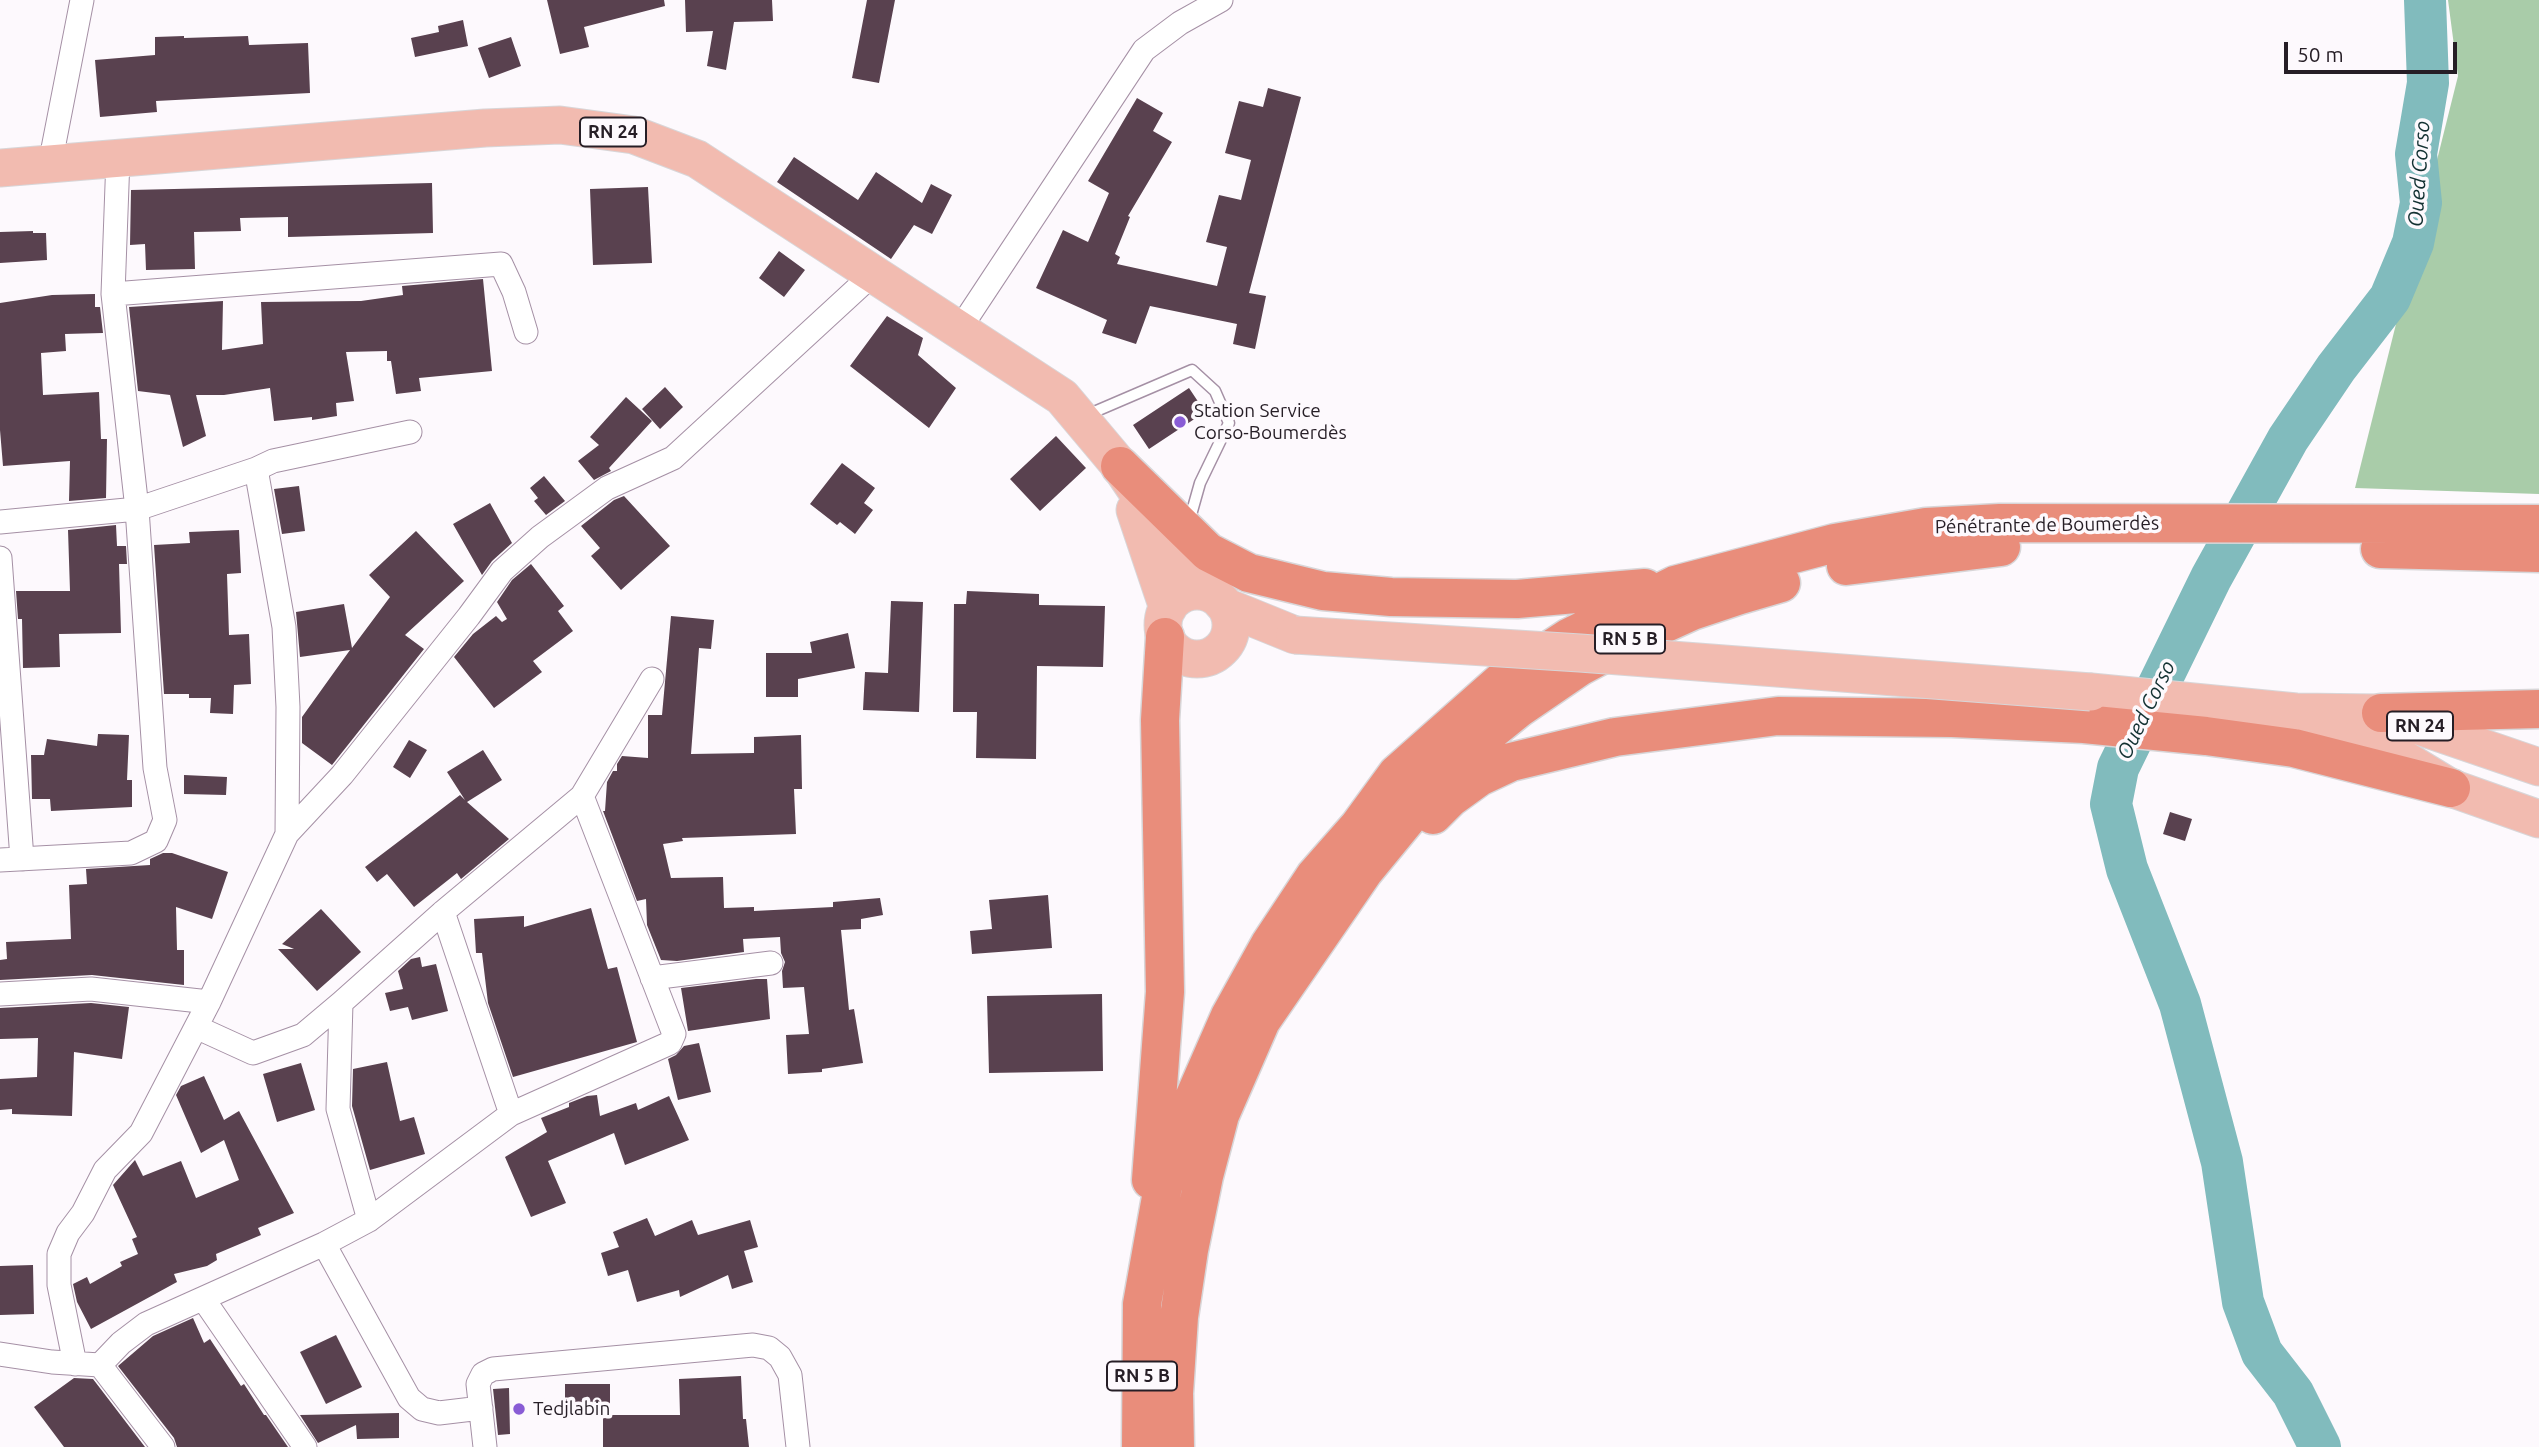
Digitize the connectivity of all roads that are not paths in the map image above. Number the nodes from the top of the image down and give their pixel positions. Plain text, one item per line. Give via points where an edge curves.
1 (82, 0) edge
2 (1221, 0) edge
3 (118, 158) junction
4 (50, 164) junction
5 (0, 168) edge
6 (873, 274) junction
7 (113, 294) junction
8 (959, 330) junction
9 (526, 332) dead end
10 (1080, 418) junction
11 (410, 432) dead end
12 (1120, 466) junction
13 (256, 469) junction
14 (137, 509) junction
15 (0, 522) edge
16 (2539, 524) edge
17 (1183, 543) junction
18 (2408, 551) junction
19 (2539, 552) edge
20 (0, 558) edge
21 (2539, 577) edge
22 (1675, 584) junction
23 (1226, 607) junction
24 (1166, 622) junction
25 (1294, 635) junction
26 (1204, 659) junction
27 (652, 679) dead end
28 (2539, 709) edge
29 (2296, 712) junction
30 (2381, 713) junction
31 (2539, 767) edge
32 (2451, 788) junction
33 (582, 796) junction
34 (2539, 819) edge
35 (287, 834) junction
36 (11, 860) edge
37 (443, 912) junction
38 (771, 963) dead end
39 (652, 978) junction
40 (0, 993) edge
41 (209, 1002) junction
42 (341, 1003) junction
43 (1261, 1021) junction
44 (196, 1027) junction
45 (511, 1114) junction
46 (369, 1220) junction
47 (324, 1244) junction
48 (204, 1300) junction
49 (1142, 1304) junction
50 (0, 1354) edge
51 (75, 1364) junction
52 (100, 1365) junction
53 (481, 1408) junction
54 (163, 1447) edge
55 (305, 1447) edge
56 (485, 1447) edge
57 (798, 1447) edge
58 (1141, 1447) edge
59 (1175, 1447) edge

1 - 4 street
2 - 8 street via 1144,50
3 - 4 main road, RN 24
3 - 6 main road, RN 24 via 485,128 560,125 634,135 697,159
3 - 7 street
4 - 5 main road, RN 24
6 - 8 main road, RN 24
6 - 35 street via 673,458 607,488 502,571 342,775
7 - 9 street via 501,264
7 - 14 street
8 - 10 main road, RN 24 via 1062,397
10 - 12 main road, RN 24
10 - 17 lane via 1192,370 1215,391 1229,423 1200,483
11 - 13 street via 273,461
12 - 17 highway
12 - 24 main road
13 - 14 street
13 - 35 street via 284,627
14 - 15 street
14 - 36 street via 155,768 165,820 156,841 131,853
16 - 22 highway, Pénétrante de Boumerdès / RN 5 B via 2000,523 1926,527 1835,543
17 - 22 highway via 1249,573 1323,591 1391,597 1517,599
17 - 23 main road
18 - 19 highway, Pénétrante de Boumerdès / RN 5 B
18 - 21 highway
18 - 43 highway, Pénétrante de Boumerdès / RN 5 B via 2000,547 1841,567 1692,611 1579,667 1456,758 1364,871
20 - 36 street
22 - 49 highway, Pénétrante de Boumerdès / RN 5 B via 1570,636 1501,682 1397,774 1315,876 1230,1016 1191,1105 1163,1186
23 - 24 main road via 1208,593 1191,592 1180,596
23 - 25 main road
23 - 26 main road via 1230,636 1215,654
24 - 26 main road via 1171,647 1180,655
24 - 49 highway via 1160,720 1165,992
25 - 26 main road
25 - 29 main road, RN 24, bridge via 1649,658
27 - 33 street
28 - 30 highway, RN 24
29 - 30 main road, RN 24
29 - 32 main road via 2387,749
30 - 31 main road, RN 24
32 - 34 main road
32 - 43 highway via 2294,748 2084,724 1778,716 1615,737 1511,762 1450,798 1416,832
33 - 37 street
33 - 39 street
35 - 41 street
37 - 42 street
37 - 45 street
38 - 39 street
39 - 45 street via 674,1034 670,1043
40 - 41 street via 91,989
41 - 44 street
42 - 44 street via 303,1035 253,1053
42 - 46 street via 338,1109
43 - 59 highway, Pénétrante de Boumerdès / RN 5 B via 1220,1115 1189,1250 1179,1317
44 - 51 street via 141,1133 105,1170 59,1254 59,1285
45 - 46 street
46 - 47 street
47 - 48 street
47 - 53 street via 409,1398 422,1409 439,1413
48 - 52 street via 146,1324
48 - 55 street
49 - 58 highway, Pénétrante de Boumerdès / RN 5 B
50 - 51 street
51 - 52 street
52 - 54 street
53 - 56 street
53 - 57 street via 478,1384 483,1374 493,1369 753,1345 769,1348 790,1375

